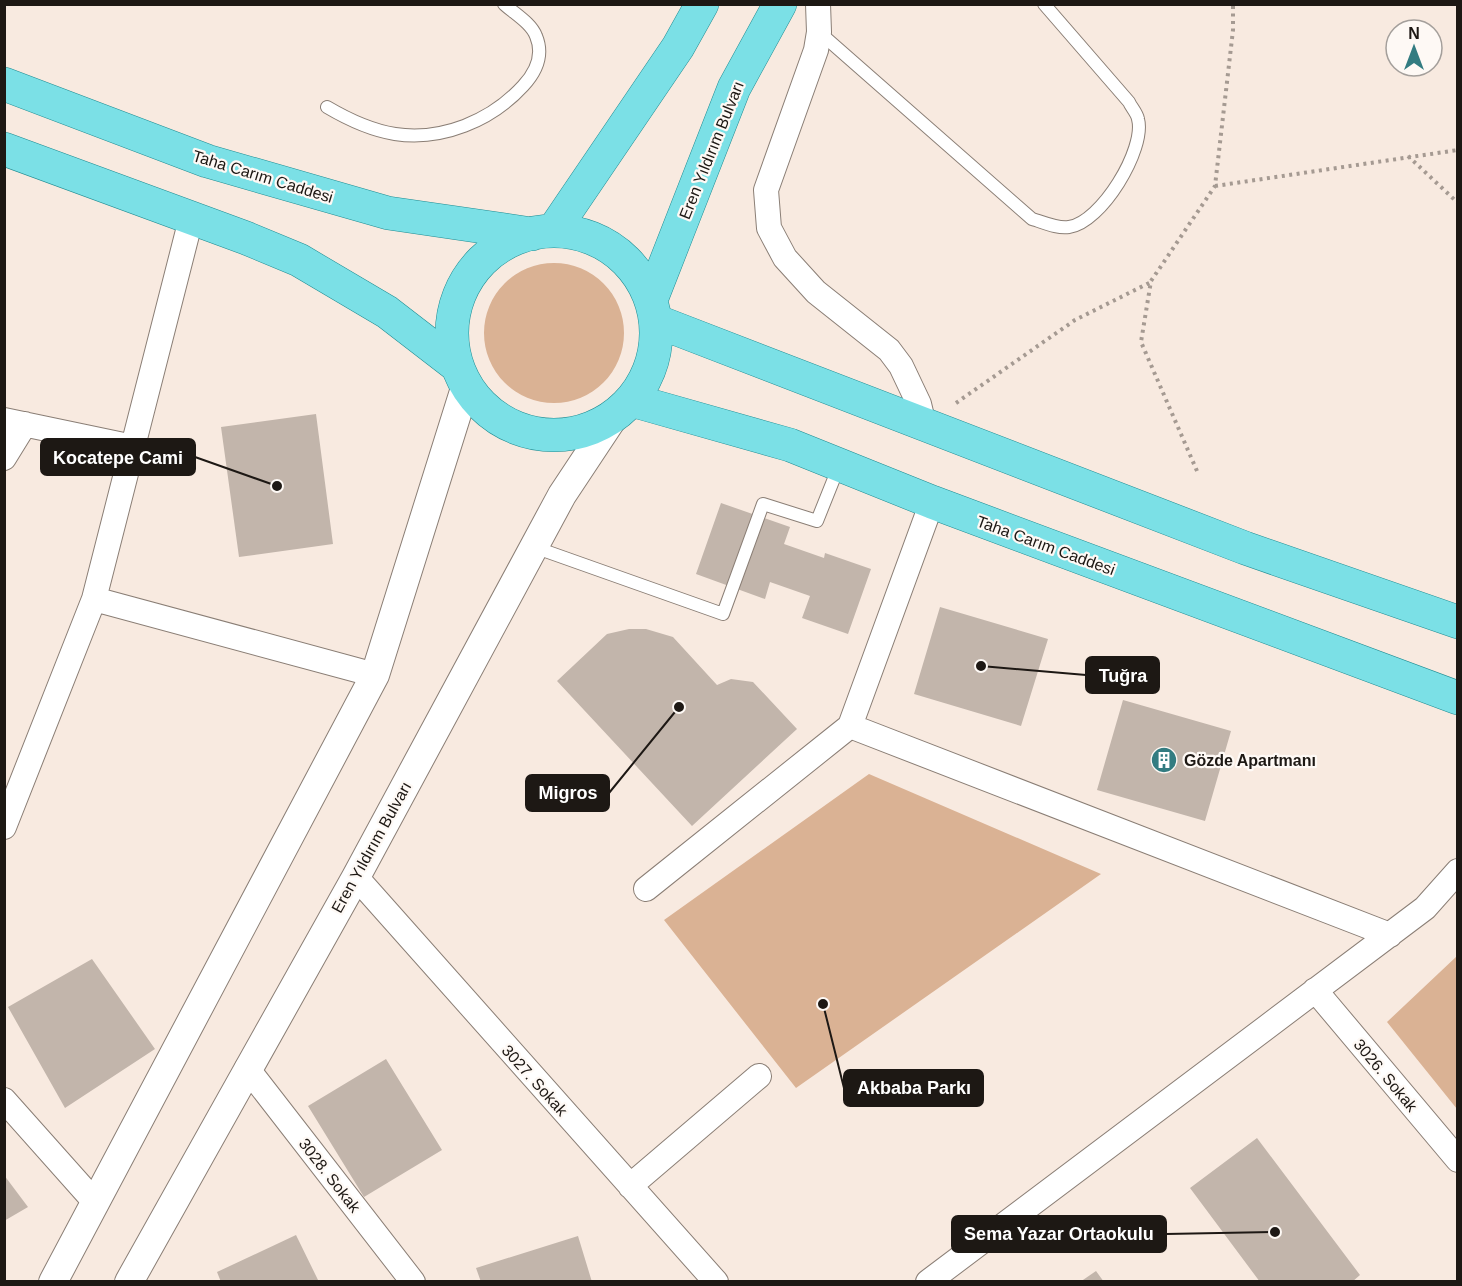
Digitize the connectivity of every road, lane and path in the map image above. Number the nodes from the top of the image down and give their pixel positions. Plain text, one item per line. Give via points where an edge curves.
1 (504, 4) edge
2 (702, 4) edge
3 (780, 4) edge
4 (818, 4) edge
5 (1044, 4) edge
6 (1233, 4) edge
7 (819, 32) junction
8 (4, 84) edge
9 (327, 107) dead end
10 (4, 149) edge
11 (1458, 150) edge
12 (1407, 156) junction
13 (1215, 186) junction
14 (1458, 203) edge
15 (191, 219) junction
16 (542, 232) junction
17 (1151, 281) junction
18 (653, 311) junction
19 (462, 375) junction
20 (623, 408) junction
21 (14, 422) edge
22 (924, 425) junction
23 (133, 447) junction
24 (4, 458) edge
25 (839, 465) junction
26 (1197, 471) dead end
27 (932, 502) junction
28 (534, 547) junction
29 (94, 599) junction
30 (1458, 622) edge
31 (375, 675) junction
32 (1458, 698) edge
33 (850, 726) junction
34 (10, 792) edge
35 (4, 827) edge
36 (1458, 871) edge
37 (356, 877) junction
38 (646, 889) dead end
39 (1390, 934) junction
40 (1316, 990) junction
41 (247, 1068) junction
42 (759, 1076) dead end
43 (4, 1100) edge
44 (1458, 1160) edge
45 (630, 1186) junction
46 (94, 1201) junction
47 (934, 1280) edge
48 (53, 1281) edge
49 (129, 1281) edge
50 (412, 1281) edge
51 (716, 1281) edge

1 - 9 lane via 532,28 539,55 532,77 511,100 491,114 445,132 396,134 372,129
2 - 16 main road via 678,47
3 - 18 main road, Eren Yıldırım Bulvarı via 734,88
4 - 7 street
5 - 7 lane via 1129,102 1138,119 1138,133 1120,180 1085,221 1069,227 1032,219
6 - 13 path
7 - 22 street via 766,190 769,228 785,258 816,292 889,350 912,383
8 - 16 main road, Taha Carım Caddesi via 207,161 388,213
10 - 15 main road
11 - 12 path
12 - 13 path
12 - 14 path
13 - 17 path
15 - 19 main road via 288,256 350,288 387,312
15 - 23 street
16 - 18 main road via 574,233 613,250 630,264
16 - 19 main road via 512,241 493,252 465,283 453,324 453,345
17 - 22 path via 1075,320
17 - 26 path via 1141,342
18 - 20 main road via 656,343 652,364
18 - 22 main road
19 - 20 main road via 495,416 534,433 577,433 597,426
19 - 31 street
20 - 25 main road, Taha Carım Caddesi via 789,445
20 - 28 street, Eren Yıldırım Bulvarı via 562,495
21 - 23 street
21 - 24 street
22 - 30 main road via 1245,548
23 - 29 street
25 - 27 main road, Taha Carım Caddesi
25 - 28 lane via 817,521 763,504 723,614
27 - 32 main road, Taha Carım Caddesi
27 - 33 street
28 - 37 street, Eren Yıldırım Bulvarı
29 - 31 street
29 - 34 street
31 - 46 street
33 - 38 street
33 - 39 street
34 - 35 street
36 - 39 street via 1425,908
37 - 41 street, Eren Yıldırım Bulvarı
37 - 45 street, 3027. Sokak
39 - 40 street
40 - 44 street, 3026. Sokak
40 - 47 street
41 - 49 street, Eren Yıldırım Bulvarı
41 - 50 street, 3028. Sokak
42 - 45 street
43 - 46 street
45 - 51 street, 3027. Sokak
46 - 48 street

